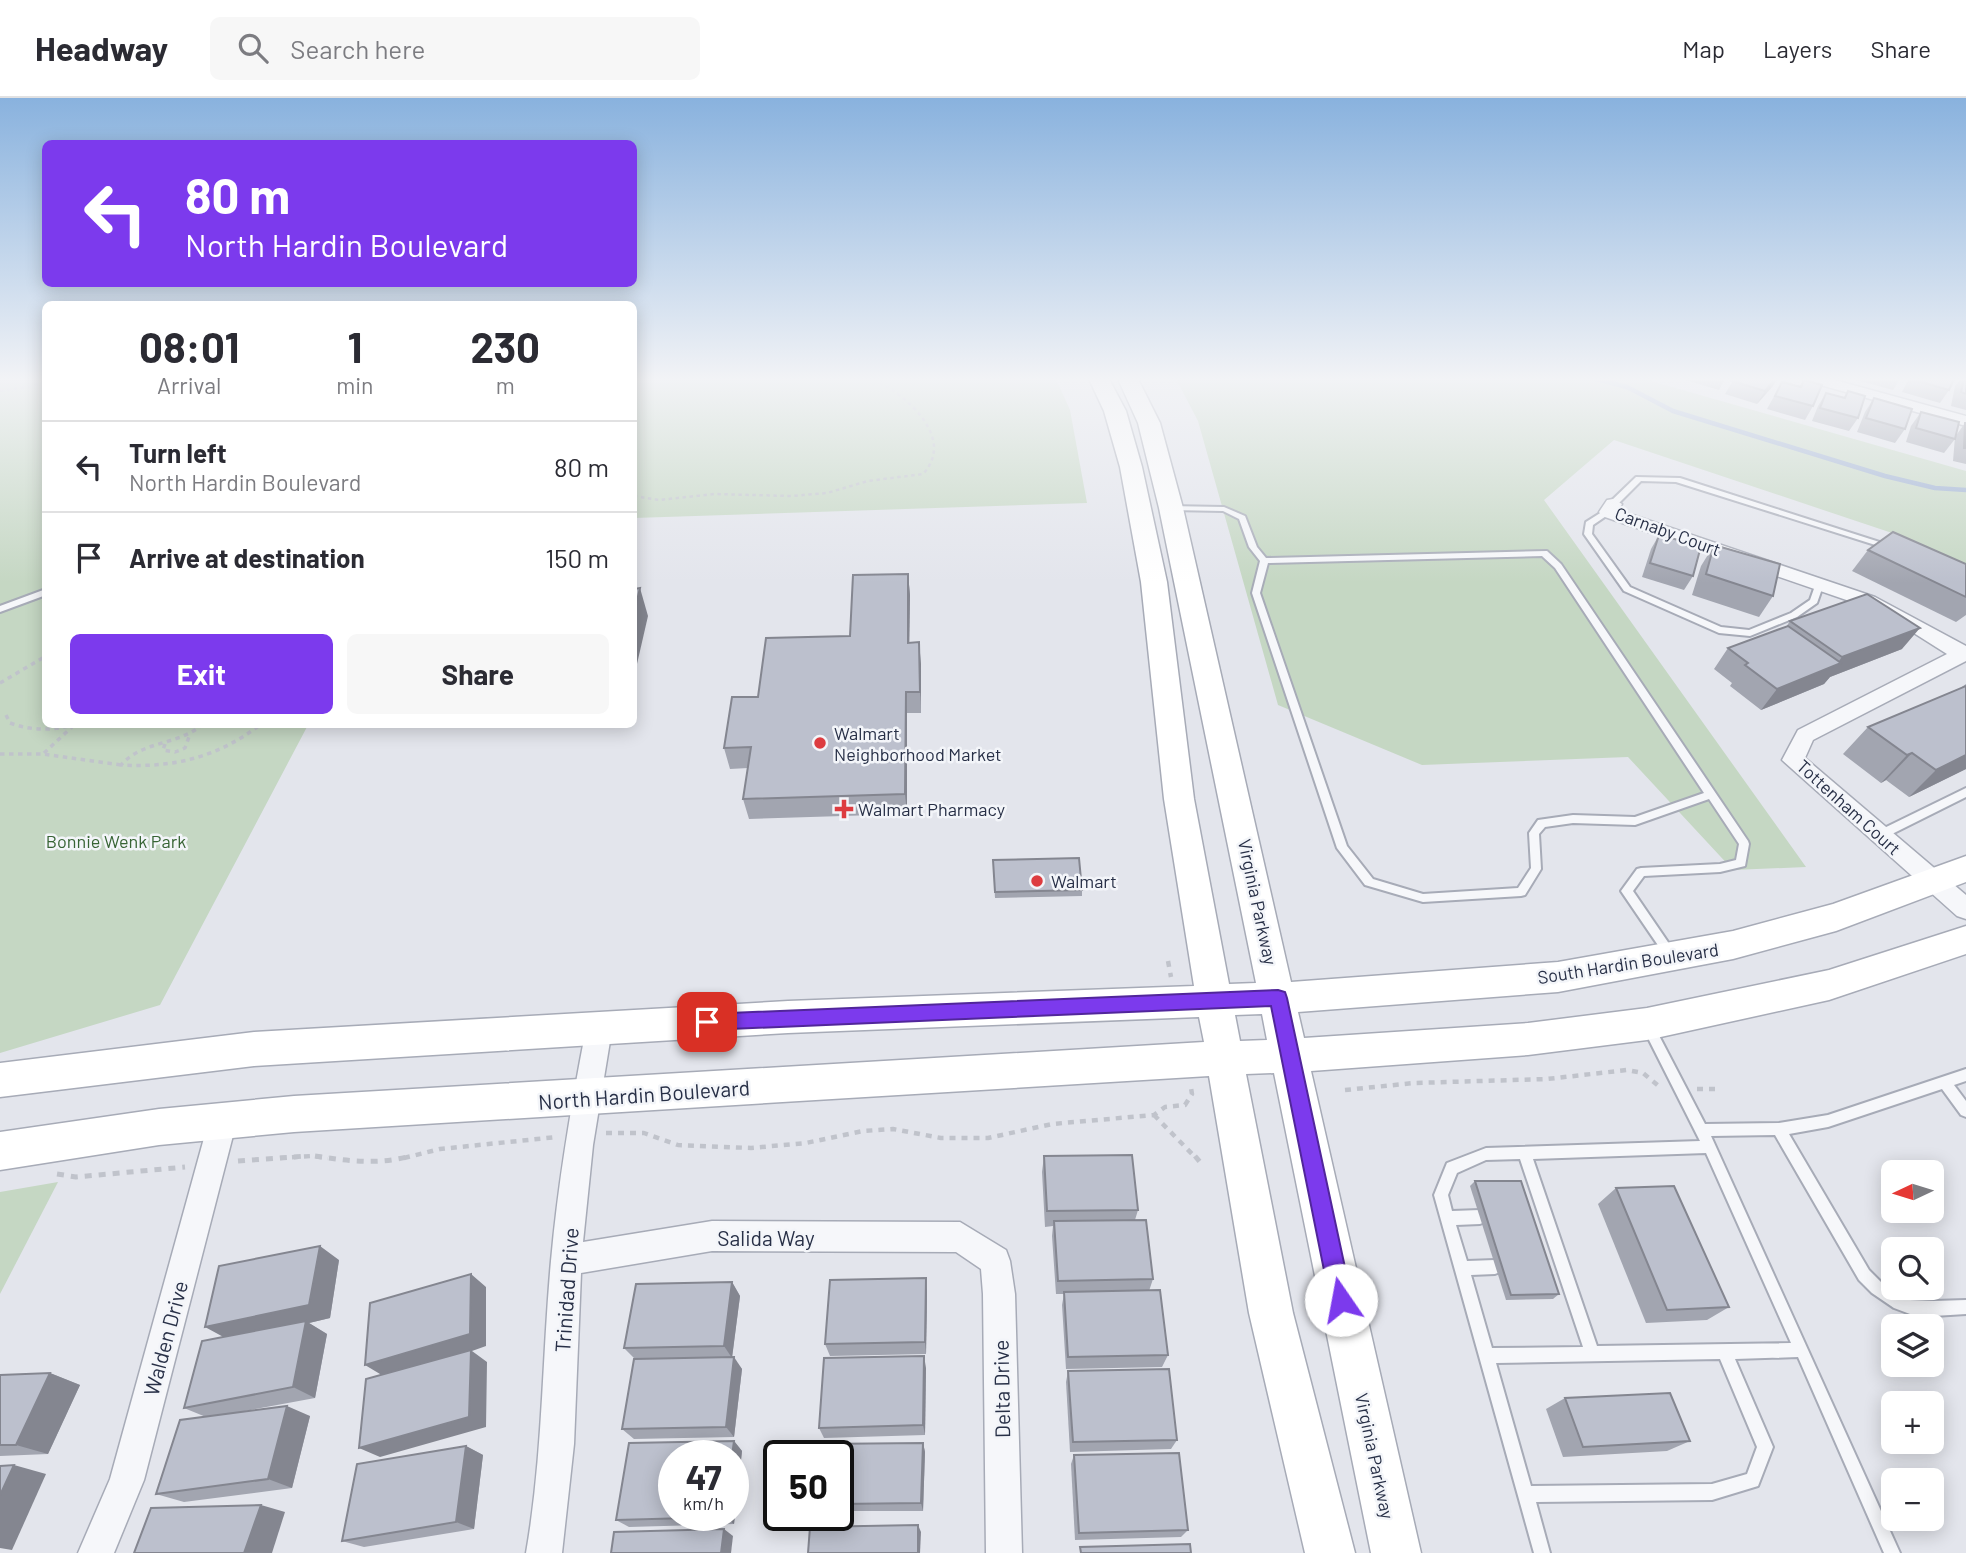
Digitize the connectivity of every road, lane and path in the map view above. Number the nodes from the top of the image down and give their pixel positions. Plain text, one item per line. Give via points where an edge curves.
1 (932, 447) edge
2 (1126, 447) edge
3 (1155, 447) edge
4 (637, 496) edge
5 (1138, 508) junction
6 (1171, 508) junction
7 (1610, 508) junction
8 (1897, 549) edge
9 (1264, 561) junction
10 (1820, 583) junction
11 (42, 593) edge
12 (0, 609) edge
13 (1965, 654) edge
14 (42, 658) edge
15 (0, 683) edge
16 (6, 715) dead end
17 (58, 728) edge
18 (72, 728) edge
19 (199, 728) edge
20 (255, 728) edge
21 (189, 737) junction
22 (165, 744) junction
23 (0, 754) edge
24 (43, 754) junction
25 (121, 765) junction
26 (1966, 792) edge
27 (1709, 794) junction
28 (1880, 835) junction
29 (1966, 869) edge
30 (1933, 881) junction
31 (1966, 909) edge
32 (1966, 940) edge
33 (1671, 957) junction
34 (1278, 998) junction
35 (1214, 1000) junction
36 (1647, 1024) junction
37 (599, 1029) junction
38 (1290, 1056) junction
39 (1224, 1058) junction
40 (1966, 1075) edge
41 (0, 1080) edge
42 (1945, 1082) junction
43 (1680, 1088) junction
44 (1718, 1089) dead end
45 (1345, 1090) dead end
46 (1185, 1105) dead end
47 (1966, 1111) edge
48 (1154, 1115) junction
49 (583, 1116) junction
50 (223, 1120) junction
51 (1779, 1129) junction
52 (1701, 1130) junction
53 (1710, 1147) junction
54 (0, 1151) edge
55 (1524, 1153) junction
56 (312, 1156) dead end
57 (1200, 1163) dead end
58 (1525, 1215) edge
59 (1545, 1215) junction
60 (1480, 1217) dead end
61 (1447, 1218) junction
62 (967, 1240) joint
63 (566, 1260) junction
64 (1542, 1265) edge
65 (1563, 1265) junction
66 (1495, 1267) dead end
67 (1461, 1268) junction
68 (1966, 1307) edge
69 (1802, 1350) junction
70 (1725, 1352) junction
71 (1593, 1354) junction
72 (1486, 1356) junction
73 (1525, 1494) junction
74 (96, 1553) edge
75 (544, 1553) edge
76 (1004, 1553) edge
77 (1330, 1553) edge
78 (1396, 1553) edge
79 (1542, 1553) edge
80 (1892, 1553) edge

1 - 4 path via 930,466 923,474 869,481 827,493 713,494 659,500
2 - 5 main road
3 - 6 main road, Virginia Parkway
5 - 6 main road
5 - 35 main road via 1154,582 1179,799
6 - 9 lane via 1224,509 1242,518
6 - 34 main road, Virginia Parkway
7 - 8 lane via 1639,479 1677,480
7 - 10 street, Carnaby Court
7 - 10 lane via 1589,524 1588,534 1627,589 1718,630 1750,633 1794,615 1814,601
9 - 27 lane via 1544,553 1558,566
9 - 27 lane via 1256,593 1342,848 1369,882 1423,898 1521,891 1536,869 1534,833 1542,823 1636,821
10 - 13 street, Carnaby Court via 1887,610
11 - 12 lane
13 - 28 street, Tottenham Court via 1805,735 1793,760
14 - 15 path
16 - 17 path via 20,727
18 - 24 path
19 - 21 path
20 - 25 path via 220,751 180,765
21 - 22 path
21 - 22 path via 185,748 175,752 163,750
22 - 25 path via 140,748
23 - 24 path
24 - 25 path
26 - 28 lane
27 - 33 lane via 1744,844 1741,863 1641,872 1627,891
28 - 30 street, Tottenham Court
29 - 30 main road, South Hardin Boulevard
30 - 31 street, Tottenham Court
30 - 33 main road, South Hardin Boulevard via 1836,917
32 - 36 main road via 1829,985
33 - 34 main road, South Hardin Boulevard via 1558,977
34 - 35 main road
34 - 38 main road, Virginia Parkway
35 - 37 main road
35 - 39 main road
36 - 38 main road via 1528,1039
36 - 43 lane
37 - 41 main road via 254,1049
37 - 49 street, Trinidad Drive
38 - 39 main road, North Hardin Boulevard
38 - 78 main road, Virginia Parkway
39 - 49 main road, North Hardin Boulevard
39 - 77 main road via 1271,1313
40 - 42 lane
42 - 47 lane
42 - 51 lane via 1828,1121
43 - 44 path
43 - 45 path via 1659,1088 1643,1073 1627,1070
43 - 52 lane
46 - 48 path via 1165,1107
48 - 49 path via 1052,1124 988,1138 941,1138 893,1129 751,1148 677,1145
48 - 57 path
49 - 50 main road, North Hardin Boulevard
49 - 56 path via 393,1161 363,1163
49 - 63 street, Trinidad Drive
50 - 54 main road, North Hardin Boulevard
50 - 74 street, Walden Drive via 127,1479
51 - 52 lane
51 - 68 lane via 1877,1290 1894,1303 1915,1309
52 - 53 lane
53 - 55 lane
53 - 69 lane
55 - 59 lane
55 - 61 lane via 1486,1154 1452,1168 1441,1195
58 - 59 lane
59 - 65 lane
60 - 61 lane
61 - 67 lane
62 - 63 street, Salida Way via 712,1236
62 - 76 street, Delta Drive via 995,1261
63 - 75 street, Trinidad Drive via 552,1509
64 - 65 lane
65 - 71 lane
66 - 67 lane
67 - 72 lane
69 - 70 lane
69 - 80 lane
70 - 71 lane
70 - 73 lane via 1765,1447 1752,1480 1712,1492
71 - 72 lane
72 - 73 lane
73 - 79 lane

